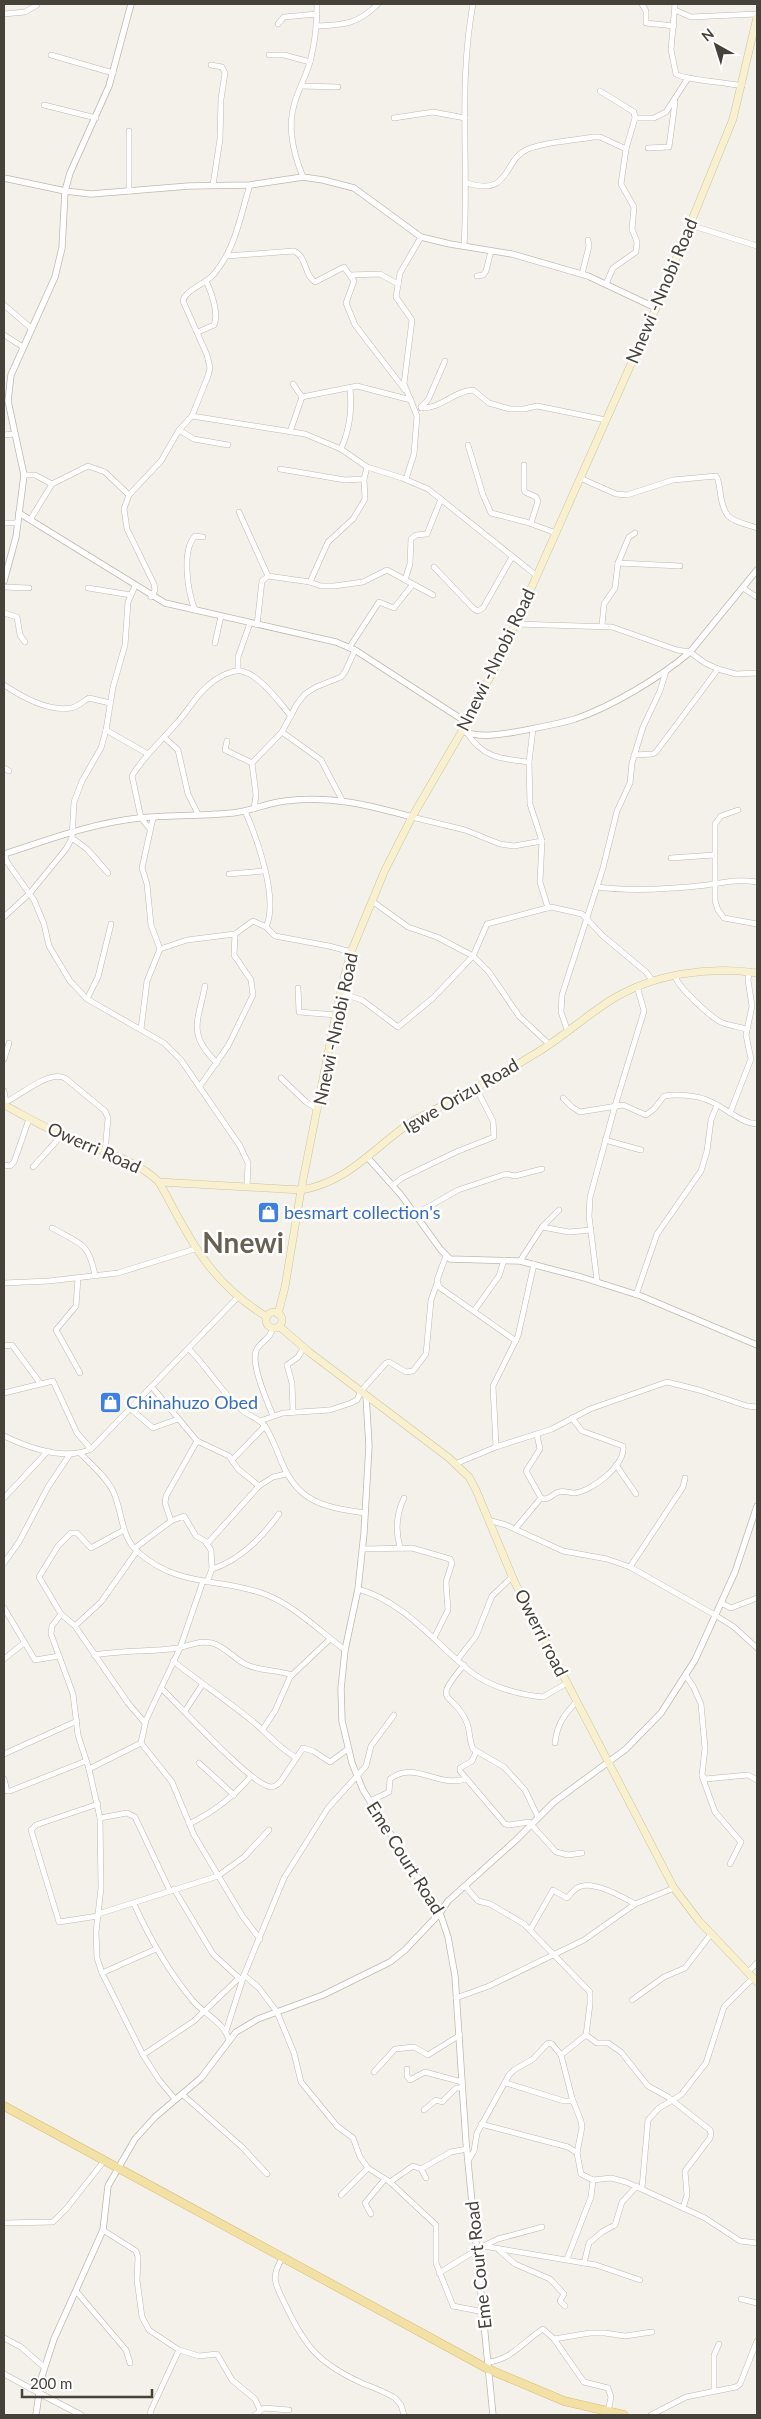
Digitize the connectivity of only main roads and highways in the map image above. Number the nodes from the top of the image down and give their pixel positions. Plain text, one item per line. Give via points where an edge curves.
1 (757, 16) edge
2 (757, 973) edge
3 (4, 1103) edge
4 (159, 1182) junction
5 (302, 1190) junction
6 (278, 1314) junction
7 (267, 1318) junction
8 (276, 1327) junction
9 (753, 1977) edge
10 (4, 2106) edge
11 (616, 2414) edge

1 - 5 main road, Nnewi -Nnobi Road via 734,119 656,308 516,624 466,722 464,732 412,817 351,952 340,992
2 - 5 main road, Igwe Orizu Road via 714,971 652,980 637,986 550,1045 406,1126 368,1158 331,1181
3 - 4 main road, Owerri Road via 62,1135 145,1170
4 - 5 main road, Igwe Orizu Road
4 - 7 main road, Owerri Road via 195,1248 211,1270 238,1297
5 - 6 main road, Nnewi -Nnobi Road
6 - 7 main road
6 - 8 main road via 282,1320
7 - 8 main road via 267,1324
8 - 9 main road, Owerri road via 455,1464 473,1483 512,1577 674,1888 691,1912
10 - 11 main road via 488,2366 564,2401

